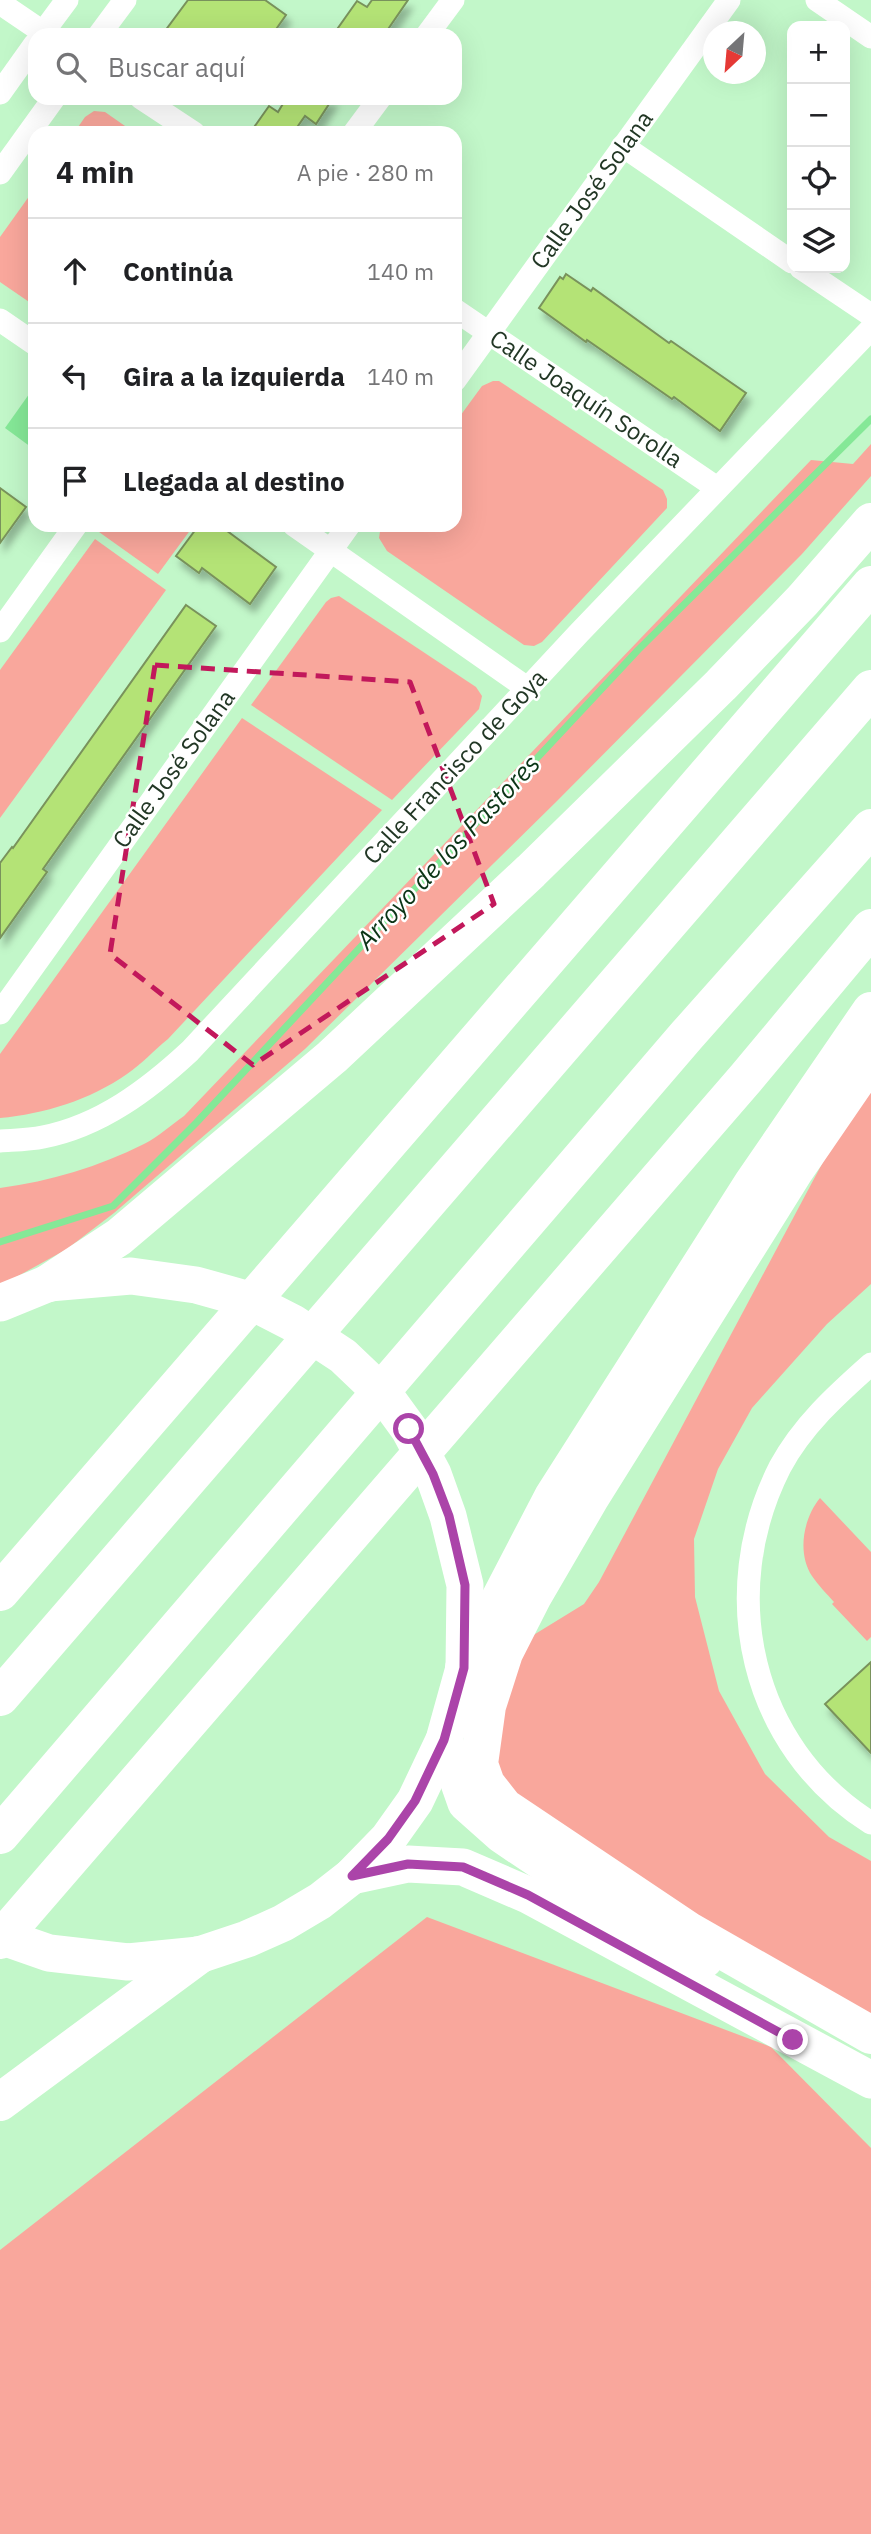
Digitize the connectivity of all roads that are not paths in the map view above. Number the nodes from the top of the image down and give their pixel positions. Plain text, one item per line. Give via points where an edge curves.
1 (67, 0) edge
2 (125, 0) edge
3 (453, 0) edge
4 (729, 0) edge
5 (817, 0) edge
6 (0, 3) edge
7 (31, 28) edge
8 (48, 28) edge
9 (104, 28) edge
10 (432, 28) edge
11 (871, 37) edge
12 (28, 56) edge
13 (0, 93) edge
14 (49, 105) edge
15 (152, 105) edge
16 (375, 105) edge
17 (34, 126) edge
18 (183, 126) edge
19 (359, 126) edge
20 (28, 134) edge
21 (623, 146) junction
22 (0, 173) edge
23 (787, 259) edge
24 (808, 273) edge
25 (462, 315) edge
26 (871, 315) edge
27 (0, 320) edge
28 (871, 329) edge
29 (490, 333) junction
30 (28, 339) edge
31 (462, 371) edge
32 (717, 488) junction
33 (871, 522) edge
34 (71, 532) edge
35 (304, 532) edge
36 (344, 532) edge
37 (330, 550) junction
38 (871, 584) edge
39 (0, 631) edge
40 (527, 688) junction
41 (871, 689) edge
42 (871, 828) edge
43 (871, 928) edge
44 (871, 1012) edge
45 (0, 1013) edge
46 (871, 1059) edge
47 (0, 1141) edge
48 (49, 1283) junction
49 (0, 1303) edge
50 (871, 1364) edge
51 (0, 1592) edge
52 (464, 1668) junction
53 (0, 1697) edge
54 (444, 1740) junction
55 (871, 1823) edge
56 (0, 1835) edge
57 (352, 1876) junction
58 (0, 1938) edge
59 (199, 1955) junction
60 (871, 2035) edge
61 (871, 2053) edge
62 (871, 2080) edge
63 (0, 2102) edge

1 - 8 street
2 - 9 street
3 - 10 street
4 - 21 street, Calle José Solana
5 - 11 street
6 - 7 street
12 - 13 street
14 - 17 street
15 - 18 street
16 - 19 street
20 - 22 street
21 - 23 street
21 - 29 street, Calle José Solana
24 - 26 street
25 - 29 street, Calle Joaquín Sorolla
27 - 30 street
28 - 32 street, Calle Francisco de Goya
29 - 31 street, Calle José Solana
29 - 32 street, Calle Joaquín Sorolla
32 - 40 street, Calle Francisco de Goya
33 - 48 highway via 721,685 332,1057 119,1237
34 - 39 street
35 - 37 street
36 - 37 street, Calle José Solana
37 - 40 street
37 - 45 street, Calle José Solana
38 - 51 highway
40 - 47 street, Calle Francisco de Goya via 190,1051 156,1082 81,1125 43,1137
41 - 53 highway
42 - 56 highway via 687,1035
43 - 58 highway
44 - 52 highway via 753,1183 553,1497
46 - 60 highway via 788,1181 533,1595 504,1653 487,1706 479,1764 486,1784 505,1807 689,1931
48 - 49 main road
48 - 52 main road via 131,1276 196,1285 246,1299 343,1356 385,1396 433,1474 449,1516 465,1585
50 - 55 street via 810,1422 780,1467 758,1523 748,1566 748,1614 753,1657 771,1708 802,1763 823,1787
52 - 54 main road
54 - 57 main road via 415,1801 388,1839
54 - 61 main road via 466,1803 502,1835 602,1902
57 - 59 main road via 283,1923
57 - 62 main road via 408,1864 463,1867 528,1895
58 - 59 main road via 49,1953 128,1962
59 - 63 highway

